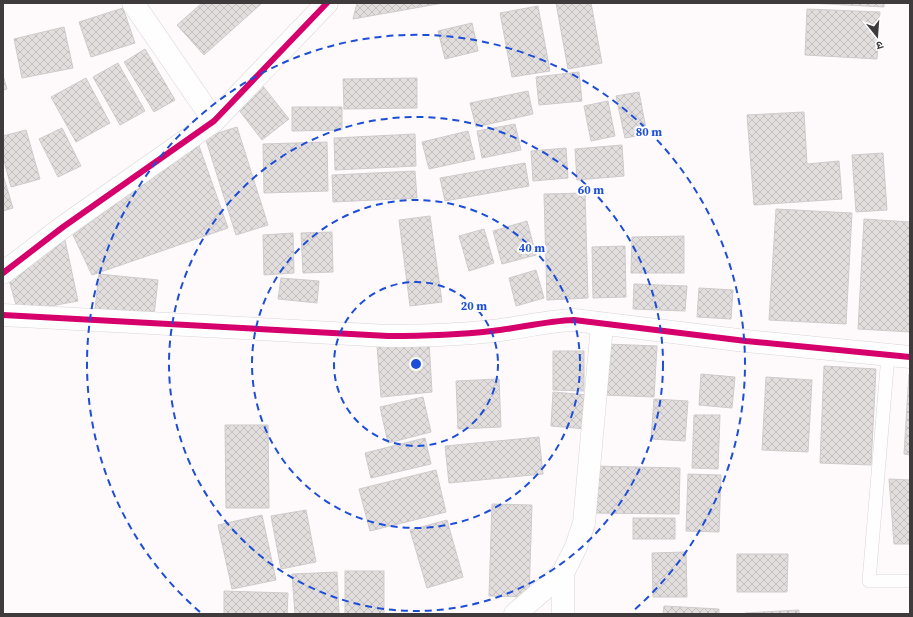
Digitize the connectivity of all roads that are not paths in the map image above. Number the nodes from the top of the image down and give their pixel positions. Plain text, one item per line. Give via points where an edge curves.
1 (133, 3) edge
2 (327, 3) edge
3 (214, 121) junction
4 (3, 273) edge
5 (3, 315) edge
6 (602, 325) junction
7 (888, 355) junction
8 (910, 357) edge
9 (563, 573) junction
10 (910, 581) edge
11 (515, 614) edge
12 (563, 614) edge

1 - 3 street
2 - 3 street
3 - 4 street via 63,227
5 - 6 street via 388,336 438,336 493,331 550,321 574,320
6 - 7 street
6 - 9 street via 584,523
7 - 8 street
7 - 10 lane via 869,581
9 - 11 street
9 - 12 street

